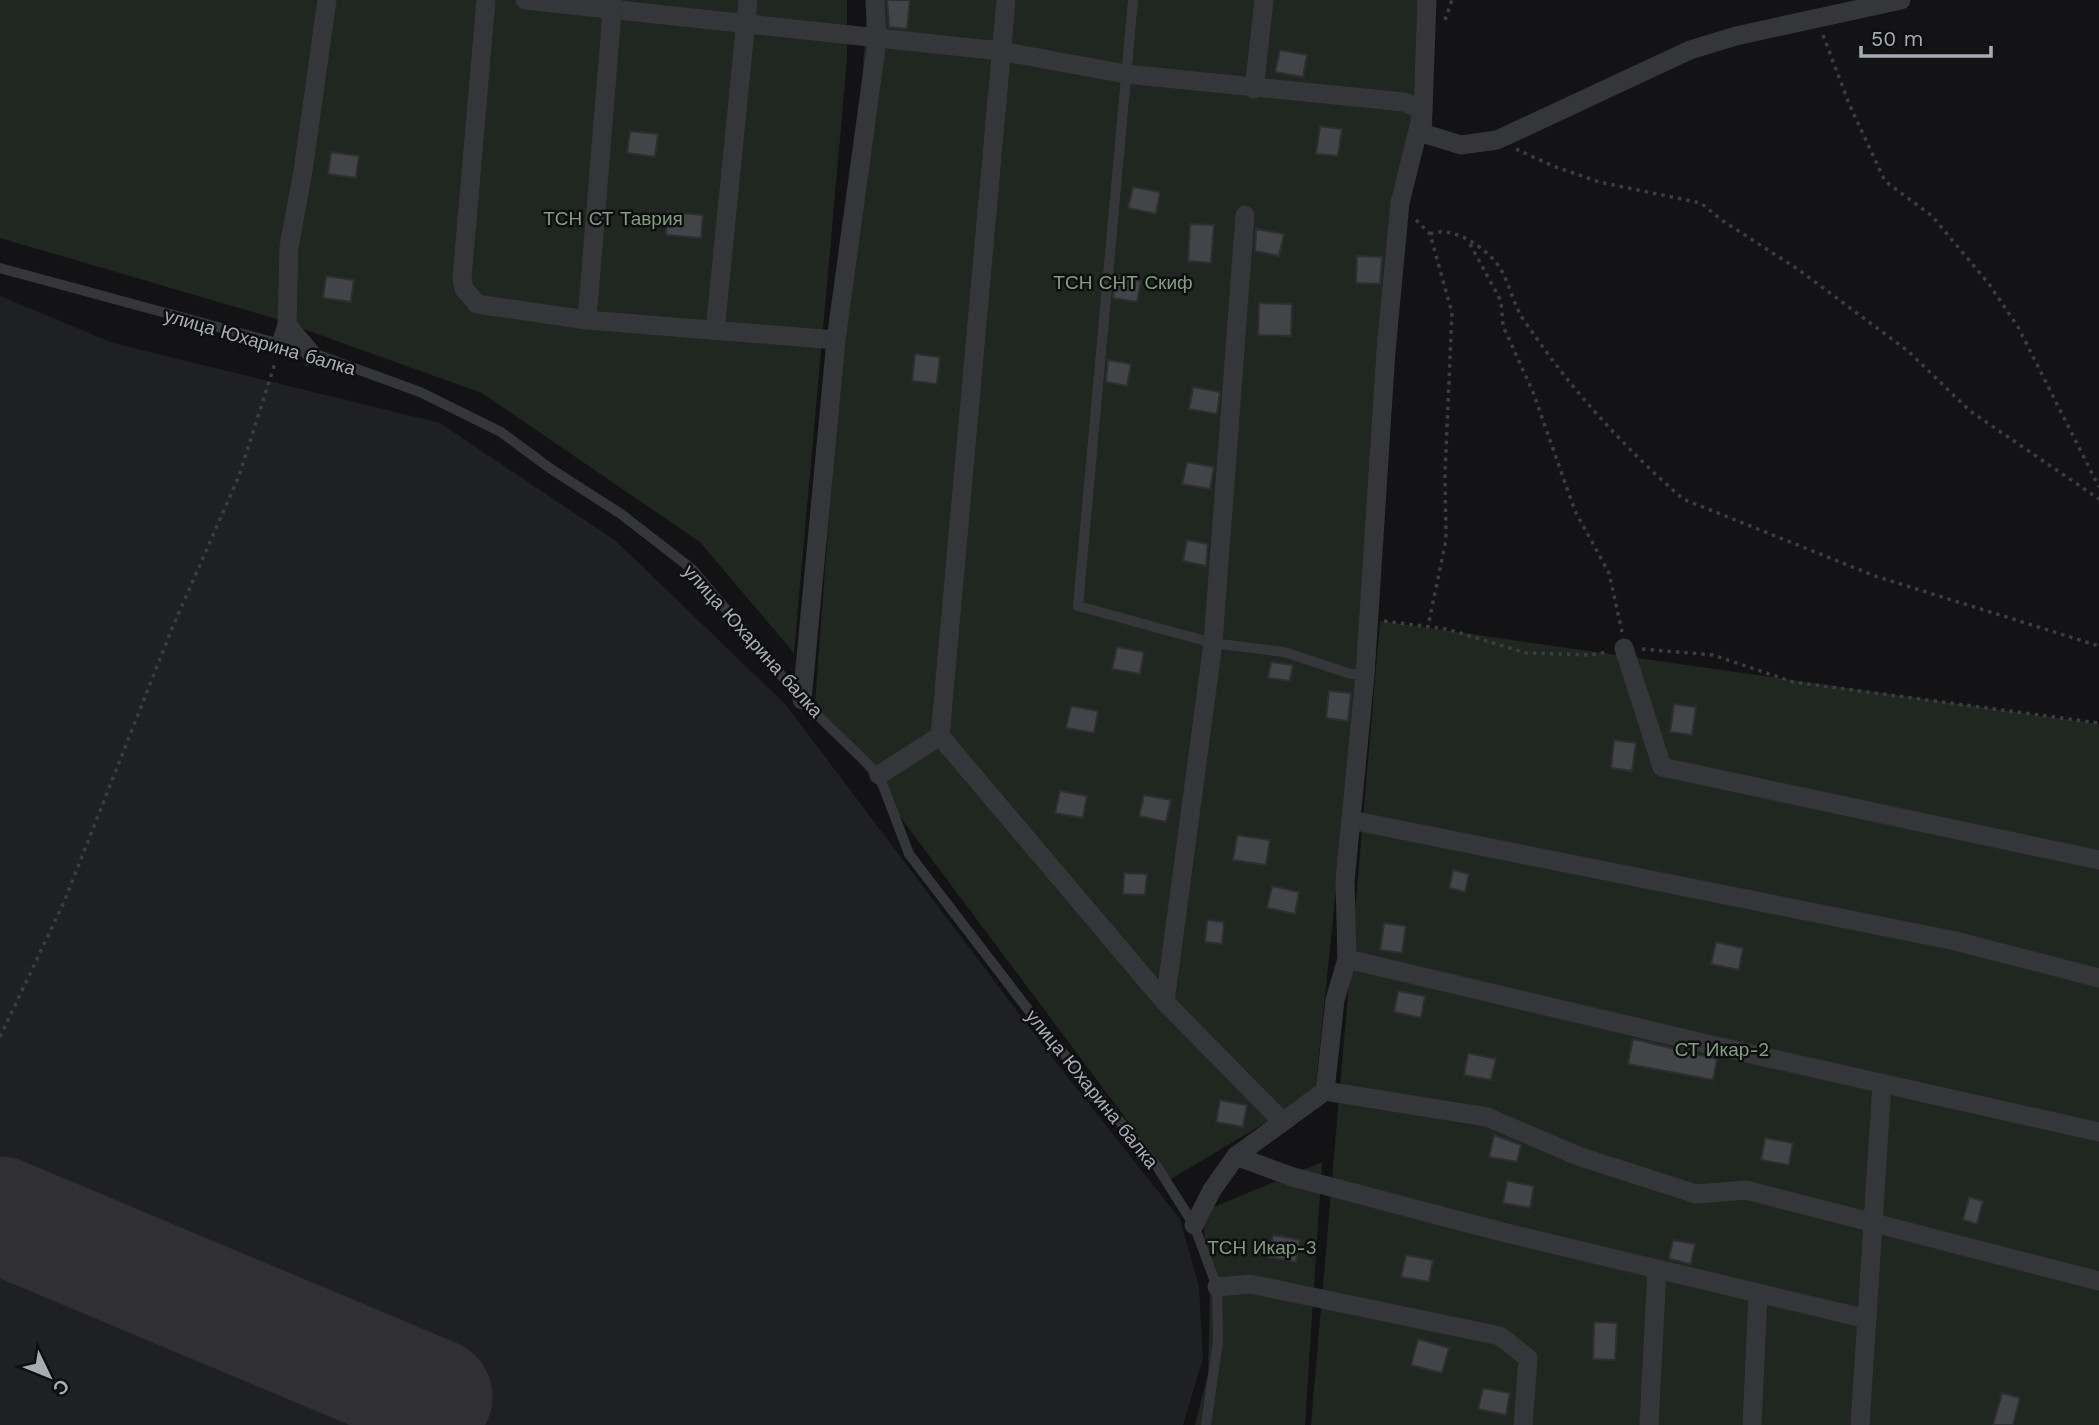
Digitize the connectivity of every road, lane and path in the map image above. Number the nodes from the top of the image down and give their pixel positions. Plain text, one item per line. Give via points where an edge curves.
1 (327, 0) edge
2 (486, 0) edge
3 (524, 0) edge
4 (748, 0) edge
5 (875, 0) edge
6 (1006, 0) edge
7 (1133, 0) edge
8 (1264, 0) edge
9 (1427, 0) edge
10 (1901, 0) edge
11 (613, 5) edge
12 (1816, 18) junction
13 (747, 25) junction
14 (877, 40) junction
15 (1000, 51) junction
16 (1126, 74) junction
17 (1254, 89) junction
18 (1423, 110) junction
19 (1497, 140) junction
20 (1400, 203) junction
21 (1245, 215) dead end
22 (1430, 234) junction
23 (1469, 242) junction
24 (0, 268) edge
25 (587, 320) junction
26 (287, 325) junction
27 (715, 331) junction
28 (836, 340) junction
29 (281, 346) junction
30 (310, 352) junction
31 (2099, 487) edge
32 (2099, 499) edge
33 (1368, 620) junction
34 (1428, 626) junction
35 (1213, 643) junction
36 (2099, 646) edge
37 (1623, 648) junction
38 (1365, 676) junction
39 (802, 700) junction
40 (2099, 723) edge
41 (940, 736) junction
42 (879, 775) junction
43 (1351, 820) junction
44 (2099, 860) edge
45 (1347, 959) junction
46 (2099, 978) edge
47 (1165, 1002) junction
48 (0, 1037) edge
49 (1882, 1084) junction
50 (1325, 1091) junction
51 (1282, 1121) junction
52 (2099, 1132) edge
53 (1236, 1156) junction
54 (1875, 1223) junction
55 (1194, 1225) junction
56 (1657, 1269) junction
57 (2099, 1281) edge
58 (1217, 1287) junction
59 (1758, 1293) junction
60 (1867, 1319) junction
61 (1206, 1425) edge
62 (1523, 1425) edge
63 (1649, 1425) edge
64 (1752, 1425) edge
65 (1860, 1425) edge

1 - 26 street via 289,247
2 - 25 street via 464,289 477,304
3 - 11 street
4 - 13 street
5 - 14 street
6 - 15 street
7 - 16 lane
8 - 17 street
9 - 18 street
10 - 12 street
11 - 13 street
11 - 25 street
12 - 19 street via 1690,50
12 - 31 path via 1885,181 1932,216 1989,284 2018,327
13 - 14 street
13 - 27 street
14 - 15 street
14 - 28 street
15 - 16 street
15 - 41 street
16 - 17 street
16 - 35 lane via 1078,606
17 - 18 street via 1404,102
18 - 19 street via 1422,134 1461,145
18 - 20 street
19 - 32 path via 1552,166 1599,181 1701,203 1908,351 1969,411
20 - 22 path
20 - 33 street
21 - 35 street
22 - 23 path via 1441,229
22 - 34 path via 1452,313 1446,540
23 - 36 path via 1501,268 1520,314 1570,383 1683,499 1875,576
23 - 37 path via 1501,301 1503,326 1534,392 1575,511 1609,573 1621,617
24 - 29 lane, улица Юхарина балка
25 - 27 street
26 - 29 street
26 - 30 street
27 - 28 street
28 - 39 street
29 - 30 lane, улица Юхарина балка
29 - 48 path via 239,476 173,626 64,902
30 - 39 lane, улица Юхарина балка via 419,392 501,432 621,514 692,569
33 - 34 path
33 - 38 street
34 - 37 path via 1526,653 1590,655
35 - 38 lane via 1284,652
35 - 47 street
37 - 40 path via 1713,655 1793,682
37 - 44 street via 1662,767
38 - 43 street
39 - 42 lane, улица Юхарина балка
41 - 42 street
41 - 47 street
42 - 55 lane, улица Юхарина балка via 909,854 1040,1025 1158,1168
43 - 45 street via 1345,881
43 - 46 street via 1951,940
45 - 49 street
45 - 50 street via 1335,1000
47 - 51 street
49 - 52 street
49 - 54 street
50 - 51 street
50 - 54 street via 1487,1117 1578,1156 1696,1194 1746,1190
51 - 53 street
53 - 55 street
53 - 56 street via 1293,1177
54 - 57 street
54 - 60 street
55 - 58 lane, улица Юхарина балка
56 - 59 street
56 - 63 street
58 - 61 lane, улица Юхарина балка via 1218,1341
58 - 62 street via 1250,1284 1500,1336 1528,1358
59 - 60 street
59 - 64 street
60 - 65 street

